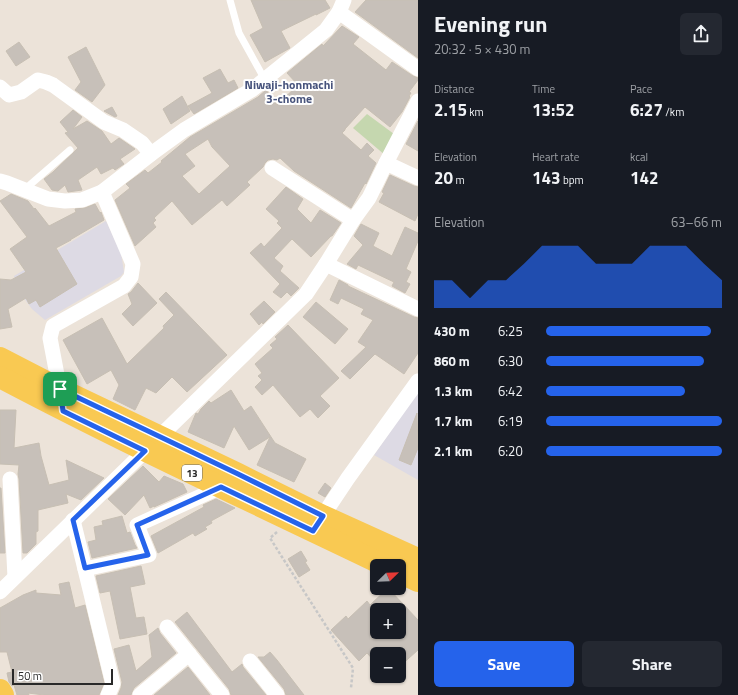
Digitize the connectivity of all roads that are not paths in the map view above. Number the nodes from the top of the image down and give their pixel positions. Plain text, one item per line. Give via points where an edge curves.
1 (230, 0) edge
2 (342, 6) edge
3 (418, 69) edge
4 (265, 80) junction
5 (0, 87) edge
6 (418, 101) edge
7 (70, 150) dead end
8 (151, 154) junction
9 (386, 163) junction
10 (272, 168) dead end
11 (418, 178) edge
12 (0, 182) edge
13 (24, 190) junction
14 (102, 192) junction
15 (353, 220) junction
16 (326, 264) junction
17 (418, 309) edge
18 (0, 358) edge
19 (0, 377) edge
20 (418, 381) edge
21 (60, 389) junction
22 (63, 411) junction
23 (152, 444) junction
24 (10, 479) dead end
25 (221, 487) junction
26 (73, 520) junction
27 (318, 524) junction
28 (375, 559) edge
29 (418, 559) edge
30 (85, 568) junction
31 (406, 575) edge
32 (15, 577) junction
33 (418, 581) edge
34 (0, 592) edge
35 (167, 627) dead end
36 (189, 654) junction
37 (250, 661) dead end
38 (0, 690) edge
39 (111, 693) edge
40 (3, 695) edge
41 (140, 695) edge
42 (222, 695) edge
43 (277, 695) edge

1 - 4 lane via 239,33
2 - 3 street
2 - 4 street via 326,30
4 - 8 street via 184,130
5 - 8 street via 9,95 21,92 38,80 53,85 104,122 123,130 142,143
6 - 9 street
7 - 13 lane
8 - 14 street
9 - 11 street
9 - 15 street via 369,198
10 - 15 street
12 - 13 street
13 - 14 street via 48,199 65,201 82,200
14 - 21 street via 133,264 132,277 124,286 53,326 50,338
15 - 16 street
16 - 17 street
16 - 23 street via 306,294
18 - 21 main road, 13
19 - 22 main road, 13
20 - 27 street
21 - 22 street
21 - 23 main road, 13
22 - 23 main road, 13
23 - 25 main road, 13
23 - 26 street
23 - 27 main road, 13 via 238,474
24 - 32 street
25 - 27 main road, 13 via 292,521
25 - 30 street via 137,525 148,555
26 - 30 street
26 - 32 street
27 - 28 main road, 13
27 - 29 main road, 13
30 - 39 street via 113,684
31 - 33 main road
32 - 34 street
35 - 36 street
36 - 41 street
36 - 42 street
37 - 43 street
38 - 40 main road

